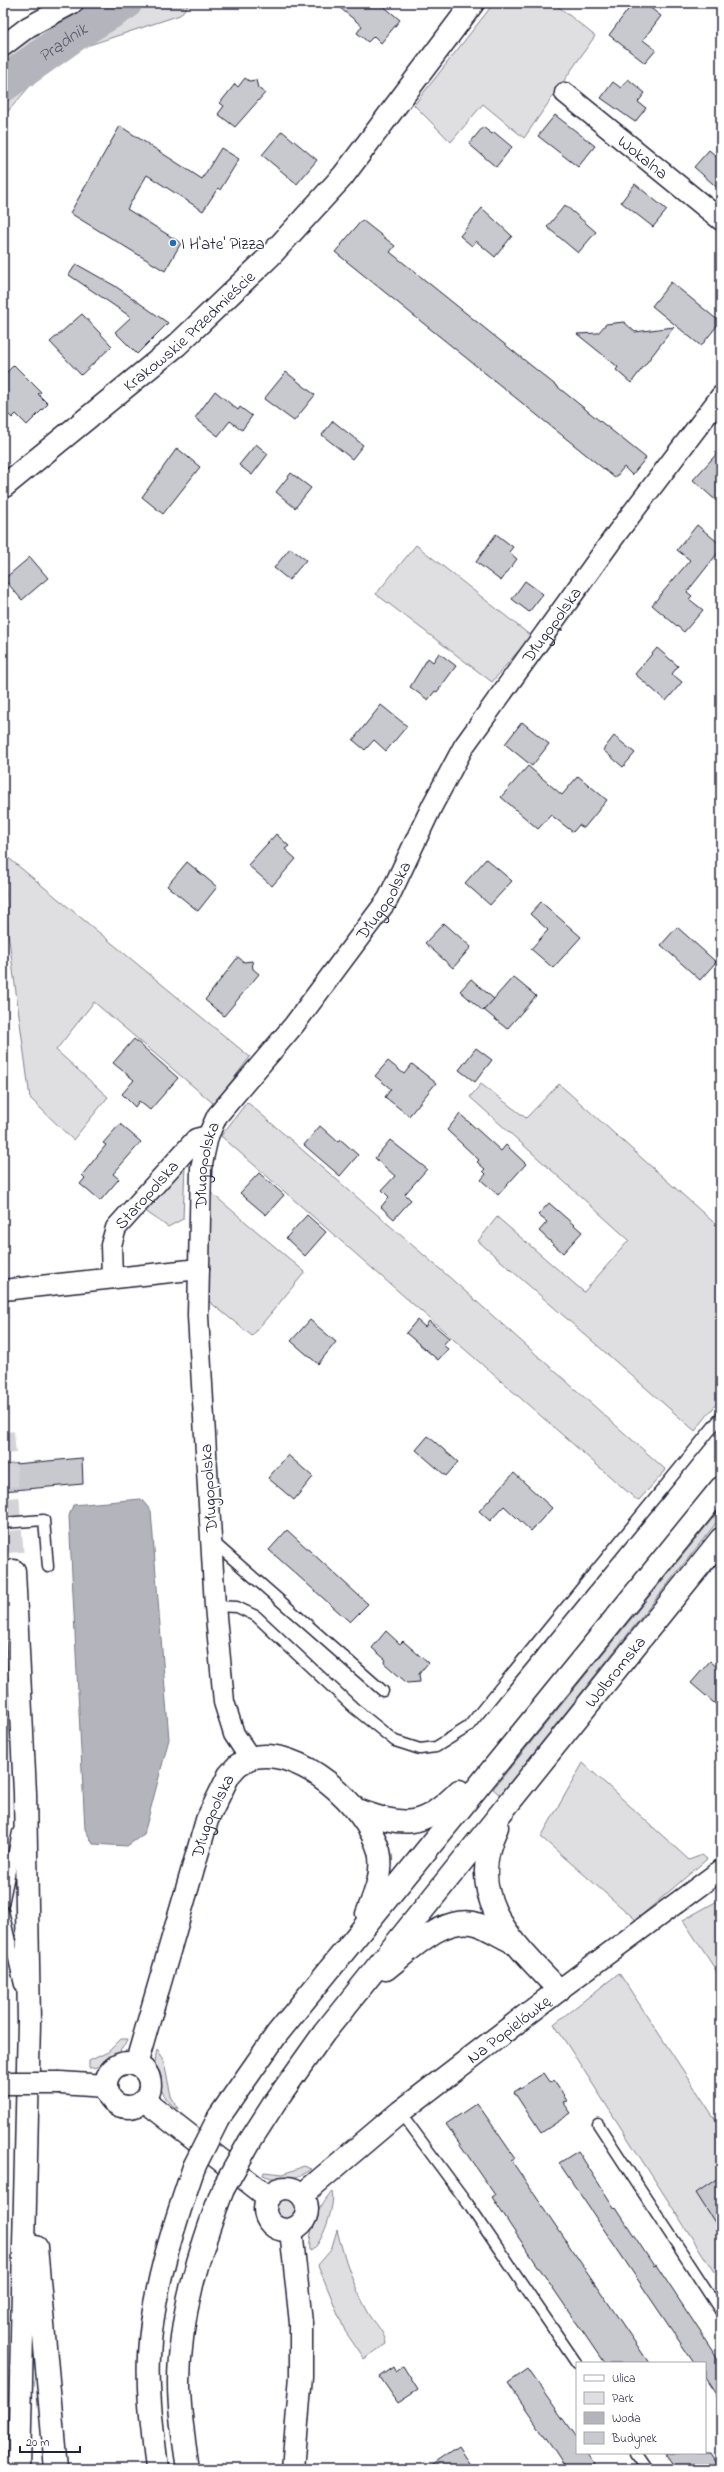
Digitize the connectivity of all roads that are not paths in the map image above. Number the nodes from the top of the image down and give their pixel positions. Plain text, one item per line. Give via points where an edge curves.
1 (73, 3) edge
2 (473, 3) edge
3 (3, 46) edge
4 (565, 93) dead end
5 (721, 220) edge
6 (721, 396) edge
7 (3, 487) edge
8 (208, 1136) junction
9 (199, 1269) junction
10 (112, 1278) junction
11 (3, 1290) edge
12 (721, 1416) edge
13 (721, 1488) edge
14 (3, 1523) edge
15 (721, 1539) edge
16 (211, 1540) junction
17 (48, 1567) dead end
18 (14, 1572) tunnel mouth
19 (215, 1606) junction
20 (383, 1691) dead end
21 (512, 1743) junction
22 (250, 1758) junction
23 (25, 1793) junction
24 (507, 1804) junction
25 (357, 1810) junction
26 (721, 1870) edge
27 (3, 1904) edge
28 (3, 1911) edge
29 (360, 1930) junction
30 (513, 1942) junction
31 (362, 1986) junction
32 (559, 1990) junction
33 (29, 2022) junction
34 (136, 2064) junction
35 (3, 2083) edge
36 (106, 2086) junction
37 (144, 2100) junction
38 (400, 2112) junction
39 (598, 2124) dead end
40 (26, 2139) junction
41 (302, 2195) junction
42 (268, 2197) junction
43 (291, 2230) junction
44 (721, 2312) edge
45 (576, 2363) edge
46 (639, 2454) edge
47 (19, 2469) edge
48 (56, 2469) edge
49 (157, 2469) edge
50 (188, 2469) edge
51 (293, 2469) edge
52 (648, 2469) edge

1 - 3 street via 28,27
2 - 7 main road, Krakowskie Przedmieście via 343,176 270,256 177,345
4 - 5 street, Wokalna
6 - 8 street, Długopolska via 617,533 464,746 388,899 294,1026 217,1116
8 - 9 street, Długopolska via 201,1168
8 - 10 street, Staropolska via 196,1139 120,1222 111,1245
9 - 10 street
9 - 16 street, Długopolska via 199,1331
10 - 11 street
12 - 19 lane via 468,1727 436,1747 408,1747 395,1741 354,1708 256,1616 237,1607
13 - 21 main road, Wolbromska
14 - 17 lane via 44,1520
15 - 24 main road, Wolbromska
16 - 19 street, Długopolska
16 - 20 lane
18 - 23 main road
19 - 22 street, Długopolska via 224,1702 234,1734
21 - 25 main road via 442,1808 423,1818 410,1822 393,1822
21 - 29 main road
22 - 25 main road via 260,1755 278,1756 294,1762 316,1774
22 - 34 main road, Długopolska via 238,1765 229,1775 207,1820
23 - 27 lane
23 - 33 main road
24 - 30 main road via 491,1838 485,1861 486,1886 492,1908
24 - 31 main road
25 - 29 main road via 379,1851 381,1869 375,1895
26 - 32 street, Na Popielówkę
28 - 33 lane
29 - 49 main road, bridge via 277,2034 219,2117 194,2167 164,2260 153,2320 149,2384
30 - 31 main road via 479,1925 452,1924 430,1936
30 - 32 main road
31 - 50 main road, bridge via 296,2072 250,2141 223,2189 203,2241 185,2320 179,2384
32 - 38 main road, Na Popielówkę
33 - 40 main road
34 - 36 main road via 122,2064 116,2067 110,2072
34 - 37 main road via 150,2080 148,2095
35 - 36 main road, bridge
36 - 37 main road via 110,2098 120,2106 133,2107
37 - 42 main road
38 - 41 main road, Na Popielówkę
38 - 45 lane via 468,2204
39 - 44 lane
40 - 47 main road
40 - 48 main road
41 - 42 main road via 285,2188 272,2192
41 - 43 main road via 306,2203 306,2217
42 - 43 main road via 265,2211 267,2218 276,2228
43 - 51 main road via 301,2323 301,2376
46 - 52 lane

